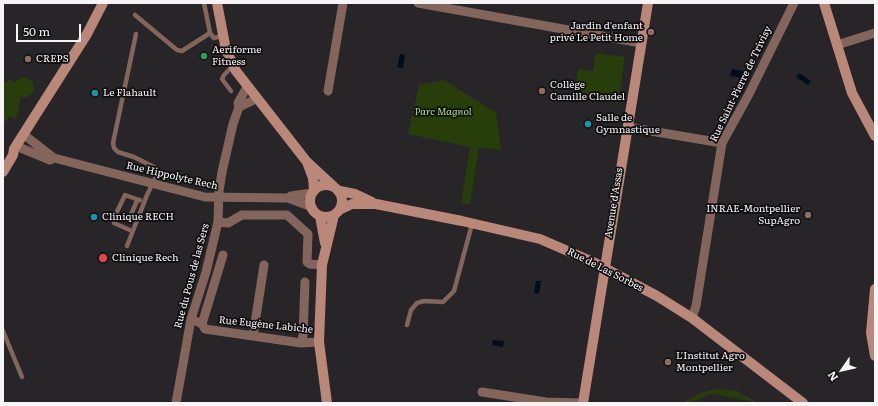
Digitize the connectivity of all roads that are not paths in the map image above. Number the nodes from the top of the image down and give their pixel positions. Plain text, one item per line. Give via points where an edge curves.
1 (103, 3) edge
2 (204, 3) edge
3 (217, 3) edge
4 (343, 3) edge
5 (418, 3) edge
6 (648, 3) edge
7 (794, 3) edge
8 (824, 3) edge
9 (136, 16) dead end
10 (210, 33) junction
11 (875, 33) edge
12 (136, 34) dead end
13 (222, 36) junction
14 (641, 43) junction
15 (837, 45) junction
16 (234, 66) junction
17 (247, 87) junction
18 (231, 91) dead end
19 (328, 91) dead end
20 (256, 99) junction
21 (239, 107) junction
22 (627, 127) junction
23 (23, 134) junction
24 (875, 136) edge
25 (722, 143) junction
26 (15, 147) junction
27 (3, 158) edge
28 (54, 158) junction
29 (307, 162) junction
30 (3, 172) edge
31 (153, 184) junction
32 (336, 189) junction
33 (313, 192) junction
34 (146, 198) junction
35 (219, 198) junction
36 (288, 198) junction
37 (139, 200) junction
38 (376, 204) junction
39 (312, 207) junction
40 (337, 213) junction
41 (320, 216) junction
42 (129, 219) dead end
43 (218, 222) junction
44 (472, 223) junction
45 (132, 231) junction
46 (127, 246) dead end
47 (325, 249) junction
48 (223, 255) dead end
49 (264, 265) dead end
50 (322, 265) junction
51 (604, 269) junction
52 (305, 282) dead end
53 (875, 289) edge
54 (692, 318) junction
55 (191, 319) junction
56 (202, 324) junction
57 (407, 325) dead end
58 (3, 330) edge
59 (253, 336) junction
60 (301, 342) junction
61 (319, 342) junction
62 (875, 356) edge
63 (22, 378) dead end
64 (482, 392) dead end
65 (176, 403) edge
66 (327, 403) edge
67 (582, 403) edge
68 (803, 403) edge

1 - 23 street
2 - 10 lane
3 - 13 street
4 - 19 street
5 - 14 street
6 - 14 street, Avenue d'Assas
7 - 25 street, Rue Saint-Pierre de Trivisy
8 - 15 street
9 - 10 lane via 177,50 182,51
10 - 13 lane via 214,38
11 - 15 street
12 - 31 lane via 113,143 118,152 154,167 157,175
13 - 16 street
14 - 22 street, Avenue d'Assas
15 - 24 street via 852,93
16 - 17 street
16 - 18 lane via 222,79
17 - 20 street
17 - 21 street, Rue du Pous de las Sers via 238,103
20 - 21 street
20 - 29 street
21 - 35 street, Rue du Pous de las Sers via 222,172
22 - 25 street
22 - 51 street, Avenue d'Assas
23 - 26 street
23 - 28 street, Rue Hippolyte Rech
25 - 54 street, Rue Saint-Pierre de Trivisy
26 - 27 street
26 - 28 street, Rue Hippolyte Rech via 50,160
26 - 30 street
28 - 31 street, Rue Hippolyte Rech
29 - 32 street
29 - 33 street via 313,178
31 - 34 lane
31 - 35 street, Rue Hippolyte Rech
32 - 33 street via 322,185
32 - 38 street, Rue de Las Sorbes
32 - 40 street via 343,201
33 - 36 street, Rue Hippolyte Rech
33 - 39 street via 310,202
34 - 37 lane
34 - 45 lane
35 - 36 street, Rue Hippolyte Rech
35 - 43 street, Rue du Pous de las Sers
36 - 39 street, Rue Hippolyte Rech
37 - 42 lane
37 - 45 lane via 125,194 114,218 114,223
38 - 40 street, Rue de Las Sorbes via 352,204
38 - 44 street, Rue de Las Sorbes
39 - 41 street
40 - 41 street
40 - 47 street
41 - 47 street via 324,227
43 - 50 street via 228,223 242,215 287,215 308,234 307,262
43 - 55 street, Rue du Pous de las Sers
44 - 51 street, Rue de Las Sorbes via 540,239
44 - 57 lane via 454,291 443,302 417,303 411,310
45 - 46 lane
47 - 50 street
48 - 56 street
49 - 59 street
50 - 61 street
51 - 54 street, Rue de Las Sorbes via 657,296
51 - 67 street, Avenue d'Assas
52 - 60 street
53 - 62 street via 871,333
54 - 68 street, Rue de Las Sorbes
55 - 56 street, Rue Eugène Labiche
55 - 65 street, Rue du Pous de las Sers
56 - 59 street, Rue Eugène Labiche via 205,329
58 - 63 lane
59 - 60 street, Rue Eugène Labiche
60 - 61 street, Rue Eugène Labiche
61 - 66 street
64 - 67 street via 546,402

